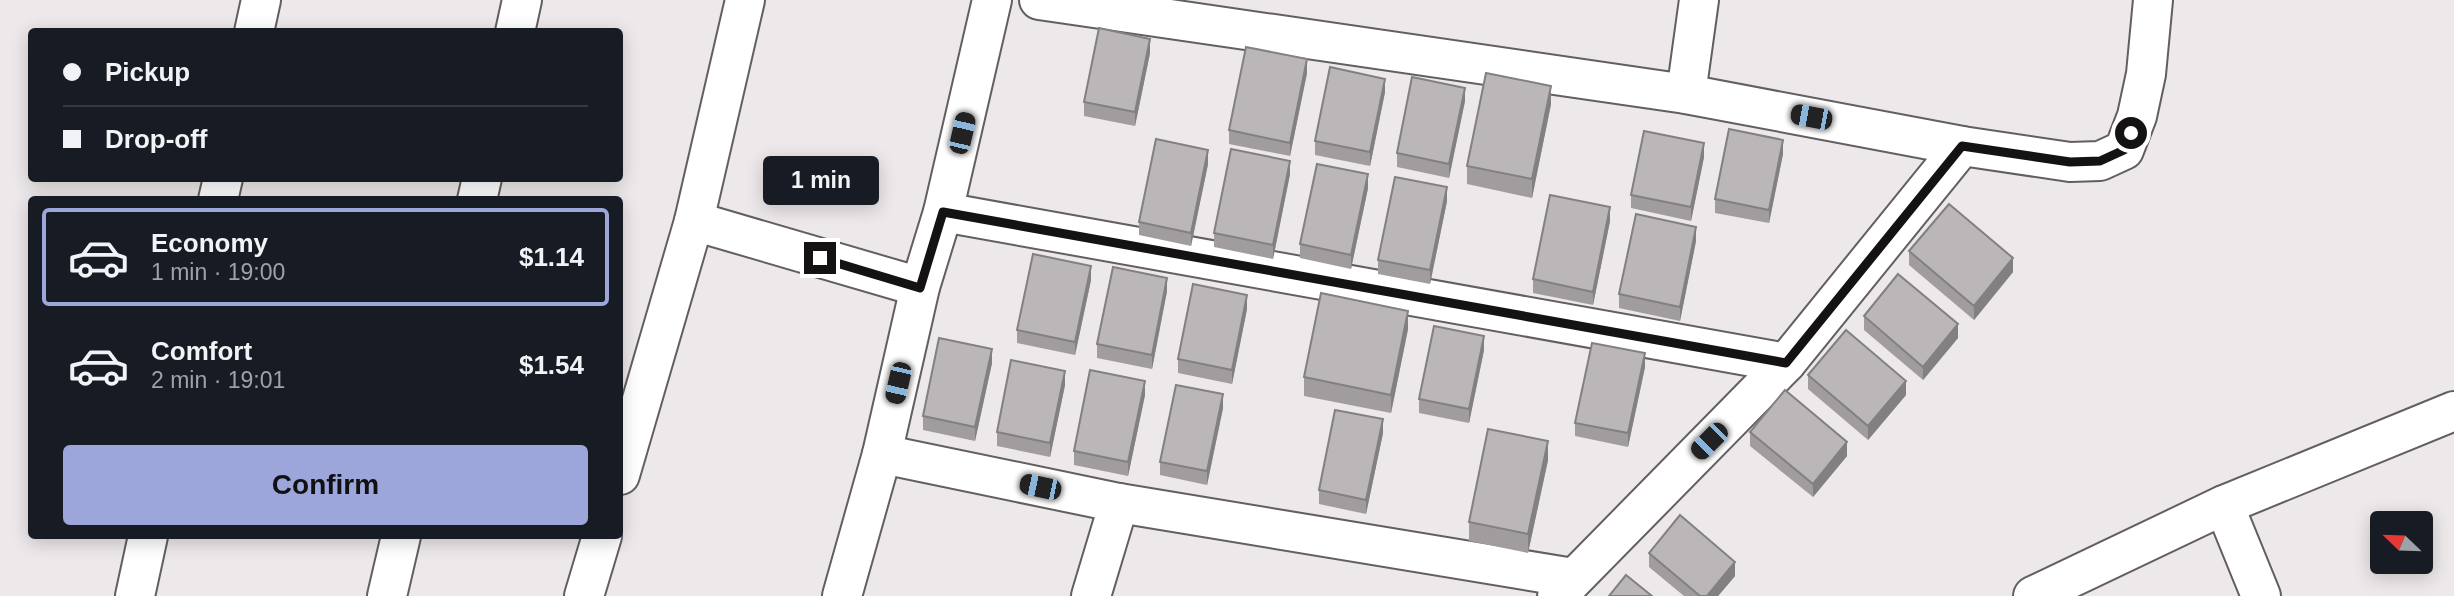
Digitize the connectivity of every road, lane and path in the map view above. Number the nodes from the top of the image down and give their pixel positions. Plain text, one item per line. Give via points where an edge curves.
1 (261, 0) edge
2 (522, 0) edge
3 (745, 0) edge
4 (992, 0) edge
5 (1039, 0) edge
6 (1699, 0) edge
7 (2153, 0) edge
8 (1241, 15) edge
9 (255, 28) edge
10 (516, 28) edge
11 (1686, 94) junction
12 (1962, 146) junction
13 (943, 212) junction
14 (694, 221) junction
15 (920, 288) junction
16 (1786, 363) junction
17 (2454, 411) edge
18 (882, 454) junction
19 (623, 465) edge
20 (1119, 503) junction
21 (2224, 505) junction
22 (147, 539) edge
23 (400, 539) edge
24 (601, 539) edge
25 (1565, 587) edge
26 (135, 596) edge
27 (387, 596) edge
28 (584, 596) edge
29 (842, 596) edge
30 (1091, 596) edge
31 (2033, 596) edge
32 (2261, 596) edge

1 - 9 street
2 - 10 street
3 - 14 street
4 - 13 street
5 - 8 street
6 - 11 street
7 - 12 street via 2140,106 2124,150 2100,161 2070,162
8 - 11 street
11 - 12 street
12 - 16 street
13 - 15 street
13 - 16 street
14 - 15 street
14 - 19 street
15 - 18 street
16 - 25 street
17 - 21 street
18 - 20 street
18 - 29 street
20 - 25 street
20 - 30 street
21 - 31 street
21 - 32 street
22 - 26 street
23 - 27 street
24 - 28 street

